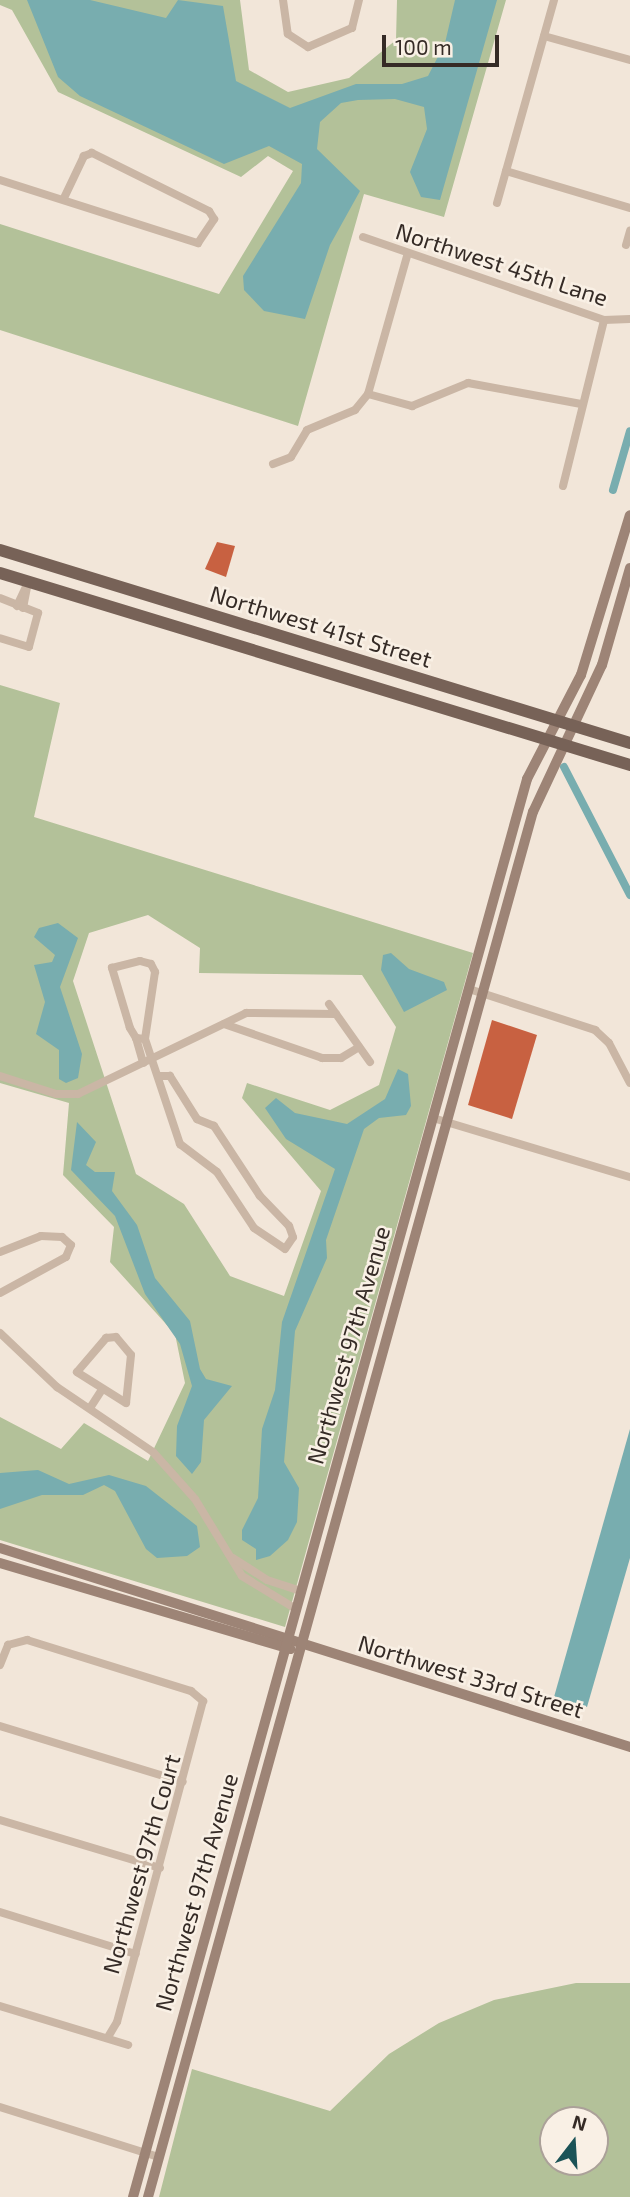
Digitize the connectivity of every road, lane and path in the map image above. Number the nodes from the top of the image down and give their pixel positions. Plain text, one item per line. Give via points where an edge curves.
1 (283, 0) edge
2 (359, 0) edge
3 (554, 0) edge
4 (544, 36) junction
5 (630, 60) edge
6 (506, 171) junction
7 (0, 180) edge
8 (64, 198) junction
9 (497, 203) dead end
10 (630, 208) edge
11 (630, 231) edge
12 (363, 237) dead end
13 (626, 245) dead end
14 (407, 256) junction
15 (630, 319) edge
16 (604, 320) junction
17 (368, 394) junction
18 (581, 404) junction
19 (273, 464) dead end
20 (563, 486) dead end
21 (630, 515) edge
22 (0, 550) edge
23 (630, 568) edge
24 (0, 573) edge
25 (28, 582) junction
26 (0, 598) edge
27 (20, 607) junction
28 (0, 638) edge
29 (557, 720) junction
30 (573, 725) junction
31 (546, 739) junction
32 (630, 743) edge
33 (562, 744) junction
34 (630, 765) edge
35 (468, 989) junction
36 (482, 993) junction
37 (329, 1004) dead end
38 (336, 1014) junction
39 (224, 1024) junction
40 (140, 1038) junction
41 (359, 1047) junction
42 (155, 1057) junction
43 (370, 1062) dead end
44 (143, 1063) junction
45 (0, 1076) edge
46 (159, 1076) junction
47 (630, 1083) edge
48 (433, 1118) junction
49 (447, 1122) junction
50 (630, 1177) edge
51 (401, 1233) junction
52 (415, 1237) junction
53 (0, 1252) edge
54 (0, 1293) edge
55 (0, 1333) edge
56 (101, 1391) junction
57 (90, 1408) junction
58 (342, 1443) junction
59 (356, 1447) junction
60 (0, 1548) edge
61 (233, 1558) junction
62 (0, 1563) edge
63 (301, 1591) junction
64 (296, 1609) junction
65 (289, 1637) junction
66 (300, 1647) junction
67 (285, 1650) junction
68 (0, 1665) edge
69 (0, 1726) edge
70 (630, 1746) edge
71 (183, 1782) junction
72 (0, 1820) edge
73 (160, 1868) junction
74 (0, 1912) edge
75 (136, 1954) junction
76 (0, 2006) edge
77 (108, 2036) junction
78 (128, 2045) dead end
79 (0, 2107) edge
80 (146, 2152) junction
81 (159, 2157) junction
82 (133, 2197) edge
83 (148, 2197) edge

1 - 2 street via 288,34 308,47 352,29 359,16
3 - 4 street
4 - 5 street
4 - 6 street
6 - 9 street
6 - 10 street
7 - 8 street
8 - 8 street via 198,243 209,231 213,214 87,154
11 - 13 street
12 - 14 street, Northwest 45th Lane
14 - 16 street, Northwest 45th Lane
14 - 17 street
15 - 16 street, Northwest 45th Lane
16 - 18 street
17 - 18 street via 412,406 468,383
17 - 19 street via 355,410 318,422 290,457
18 - 20 street
21 - 29 street, Northwest 97th Avenue via 587,657
22 - 29 main road, Northwest 41st Street
23 - 30 street, Northwest 97th Avenue via 604,659
24 - 25 main road, Northwest 41st Street
25 - 27 street
25 - 31 main road, Northwest 41st Street
26 - 27 street
27 - 28 street via 38,613 29,647
29 - 30 main road, Northwest 41st Street
29 - 31 street, Northwest 97th Avenue
30 - 32 main road, Northwest 41st Street
30 - 33 street, Northwest 97th Avenue
31 - 33 main road, Northwest 41st Street
31 - 35 street, Northwest 97th Avenue via 527,779
33 - 34 main road, Northwest 41st Street
33 - 36 street, Northwest 97th Avenue via 533,812
35 - 36 street
35 - 48 street, Northwest 97th Avenue
36 - 47 street via 595,1030 609,1043
36 - 49 street, Northwest 97th Avenue
37 - 38 street
38 - 39 street via 265,1010
38 - 41 street
39 - 41 street via 322,1058 341,1058
39 - 42 street
40 - 40 street via 112,968 147,961 155,972
40 - 42 street
40 - 44 street
41 - 43 street
42 - 44 street
42 - 46 street
44 - 45 street via 78,1094 56,1094
46 - 46 street via 180,1144 217,1172 260,1235 285,1249 293,1237 289,1226 260,1196 214,1126 197,1119 170,1076
48 - 49 street
48 - 51 street, Northwest 97th Avenue
49 - 50 street
49 - 52 street, Northwest 97th Avenue
51 - 52 street
51 - 58 street, Northwest 97th Avenue
52 - 59 street, Northwest 97th Avenue
53 - 54 street via 41,1236 62,1237 71,1245 66,1257
55 - 57 street via 31,1367
56 - 56 street via 120,1402 129,1398 131,1355 113,1336 77,1370
56 - 57 street
57 - 61 street via 162,1460
58 - 59 street
58 - 63 street, Northwest 97th Avenue
59 - 66 street, Northwest 97th Avenue
60 - 65 street, Northwest 33rd Street
61 - 63 street via 267,1580
61 - 64 street via 251,1584
62 - 67 street, Northwest 33rd Street
63 - 64 street, Northwest 97th Avenue
64 - 65 street, Northwest 97th Avenue
65 - 66 street, Northwest 33rd Street
65 - 67 street, Northwest 97th Avenue
66 - 67 street, Northwest 33rd Street
66 - 70 street, Northwest 33rd Street
66 - 81 street, Northwest 97th Avenue
67 - 80 street, Northwest 97th Avenue
68 - 71 street, Northwest 97th Court via 12,1642 31,1642 187,1689 202,1699
69 - 71 street
71 - 73 street, Northwest 97th Court
72 - 73 street
73 - 75 street, Northwest 97th Court
74 - 75 street
75 - 77 street, Northwest 97th Court
76 - 77 street
77 - 78 street
79 - 80 street
80 - 81 street
80 - 82 street, Northwest 97th Avenue
81 - 83 street, Northwest 97th Avenue

